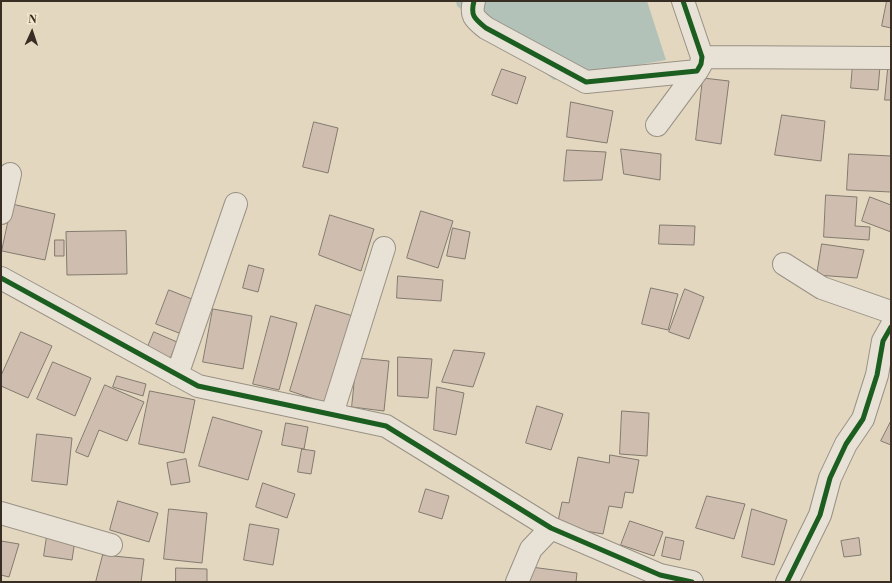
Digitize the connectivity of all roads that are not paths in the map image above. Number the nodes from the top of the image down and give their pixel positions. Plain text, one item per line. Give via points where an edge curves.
1 (474, 1) edge
2 (683, 1) edge
3 (891, 58) edge
4 (700, 64) junction
5 (657, 125) dead end
6 (10, 174) dead end
7 (236, 204) dead end
8 (1, 213) edge
9 (384, 248) dead end
10 (784, 264) dead end
11 (1, 278) edge
12 (891, 312) edge
13 (891, 326) edge
14 (177, 375) junction
15 (332, 414) junction
16 (1, 513) edge
17 (550, 528) junction
18 (111, 545) dead end
19 (660, 578) edge
20 (517, 582) edge
21 (692, 582) edge
22 (787, 582) edge

1 - 4 street via 475,19 486,28 586,82
2 - 4 street
3 - 4 street
4 - 5 street
6 - 8 street
7 - 14 street
9 - 15 street
10 - 12 street via 822,288
11 - 14 street
13 - 22 street via 883,341 877,375 863,419 842,451 830,478 820,515
14 - 15 street via 198,386
15 - 17 street via 386,426
16 - 18 street
17 - 19 street
17 - 20 street via 531,549
19 - 21 street

